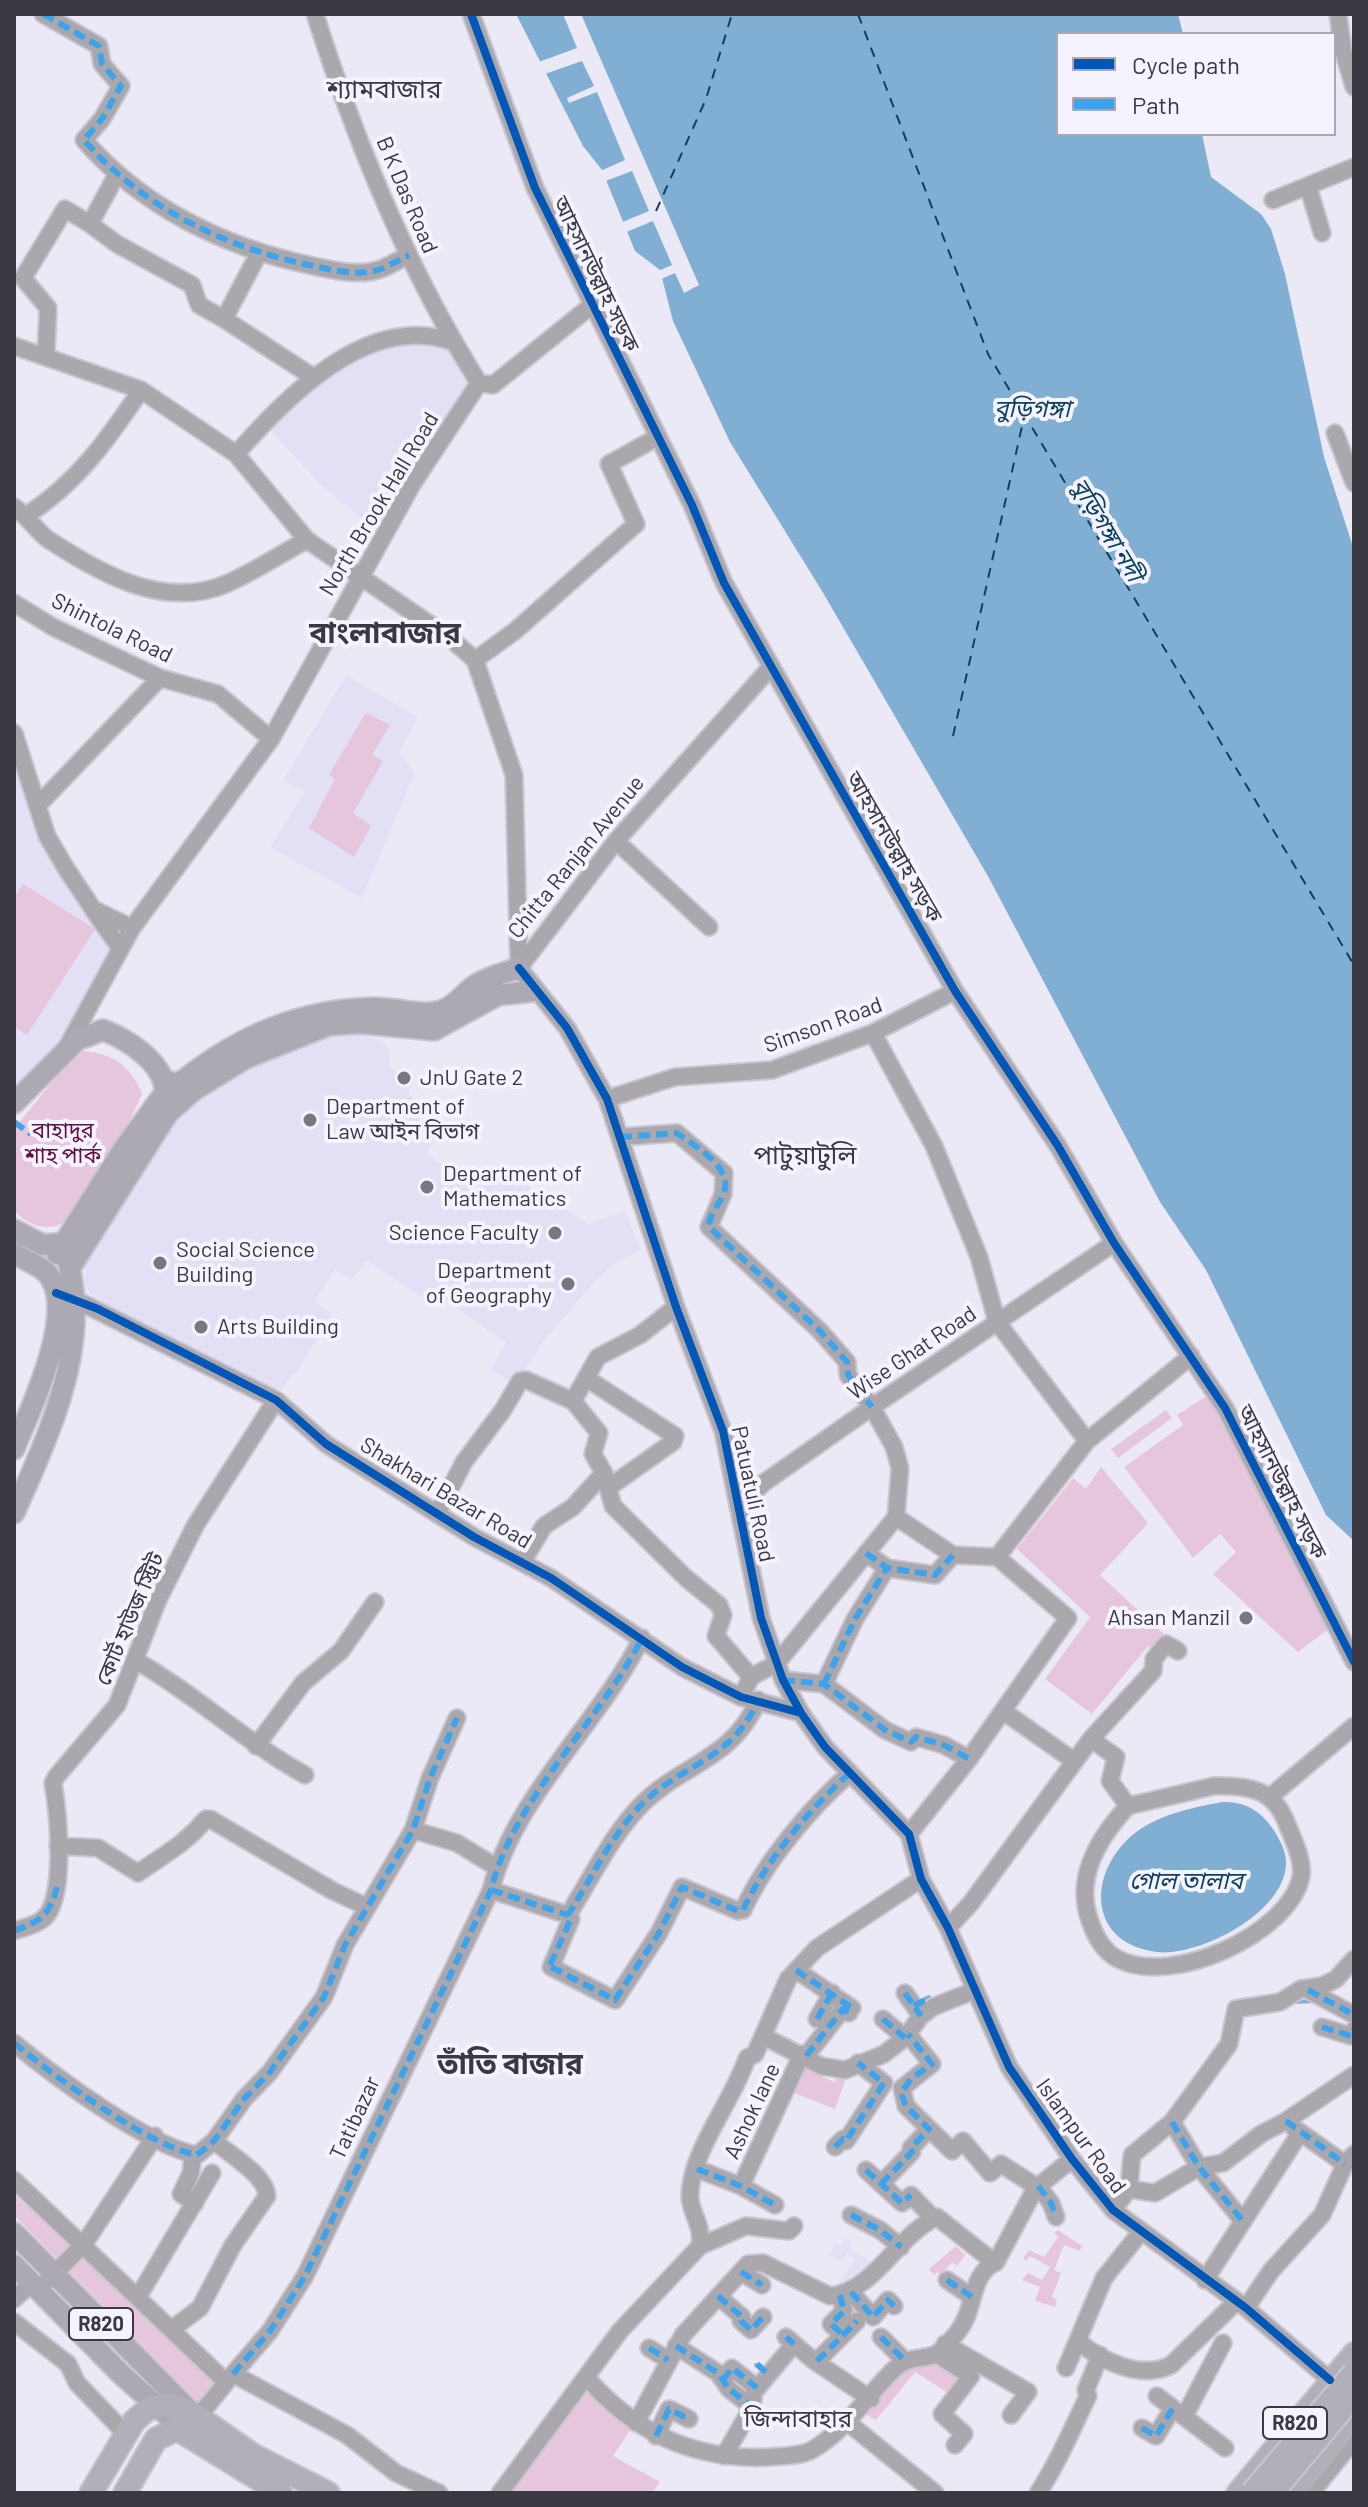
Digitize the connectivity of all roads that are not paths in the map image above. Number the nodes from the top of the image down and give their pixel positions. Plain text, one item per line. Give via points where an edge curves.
1 (43, 14) edge
2 (315, 14) edge
3 (471, 14) edge
4 (1338, 14) edge
5 (1345, 62) edge
6 (1354, 87) edge
7 (1354, 167) edge
8 (116, 176) junction
9 (1308, 186) junction
10 (1273, 200) dead end
11 (90, 224) junction
12 (1322, 233) dead end
13 (259, 253) junction
14 (409, 255) junction
15 (592, 305) junction
16 (224, 319) junction
17 (453, 342) junction
18 (14, 347) edge
19 (46, 356) junction
20 (313, 377) junction
21 (479, 383) junction
22 (141, 390) junction
23 (1335, 433) dead end
24 (656, 438) junction
25 (236, 454) junction
26 (1353, 477) edge
27 (20, 511) edge
28 (307, 540) junction
29 (360, 577) junction
30 (14, 603) edge
31 (475, 660) junction
32 (770, 668) junction
33 (160, 678) junction
34 (14, 733) edge
35 (271, 739) junction
36 (40, 803) junction
37 (616, 841) junction
38 (93, 909) junction
39 (709, 927) dead end
40 (132, 928) junction
41 (120, 948) junction
42 (519, 968) junction
43 (534, 991) junction
44 (955, 991) junction
45 (873, 1033) junction
46 (65, 1052) junction
47 (168, 1093) junction
48 (16, 1099) edge
49 (607, 1099) junction
50 (620, 1137) junction
51 (14, 1230) edge
52 (65, 1243) junction
53 (1114, 1243) junction
54 (14, 1253) edge
55 (38, 1266) junction
56 (70, 1268) junction
57 (65, 1296) junction
58 (676, 1307) junction
59 (98, 1309) junction
60 (997, 1322) junction
61 (1191, 1356) junction
62 (586, 1378) junction
63 (276, 1400) junction
64 (573, 1401) junction
65 (872, 1407) junction
66 (20, 1418) edge
67 (1087, 1441) junction
68 (14, 1449) edge
69 (606, 1481) junction
70 (739, 1506) junction
71 (14, 1513) edge
72 (437, 1514) junction
73 (896, 1517) junction
74 (866, 1553) junction
75 (953, 1555) junction
76 (997, 1557) junction
77 (523, 1561) junction
78 (887, 1568) junction
79 (375, 1602) dead end
80 (642, 1638) junction
81 (1178, 1651) dead end
82 (135, 1660) junction
83 (1354, 1662) edge
84 (777, 1663) junction
85 (751, 1677) junction
86 (783, 1680) junction
87 (824, 1684) junction
88 (750, 1698) junction
89 (1003, 1711) junction
90 (801, 1713) junction
91 (457, 1718) dead end
92 (1354, 1726) edge
93 (1091, 1739) junction
94 (256, 1746) junction
95 (969, 1759) junction
96 (1074, 1761) junction
97 (850, 1773) junction
98 (305, 1775) dead end
99 (1271, 1796) junction
100 (1128, 1806) junction
101 (413, 1830) junction
102 (909, 1834) junction
103 (58, 1846) junction
104 (496, 1867) junction
105 (921, 1879) junction
106 (491, 1890) junction
107 (367, 1907) junction
108 (568, 1915) junction
109 (948, 1928) junction
110 (14, 1931) edge
111 (1354, 1959) edge
112 (796, 1970) junction
113 (1308, 1990) junction
114 (973, 1991) junction
115 (832, 1993) junction
116 (1354, 2015) edge
117 (817, 2019) dead end
118 (883, 2019) dead end
119 (1322, 2027) dead end
120 (1354, 2030) edge
121 (763, 2036) junction
122 (906, 2036) junction
123 (14, 2043) edge
124 (804, 2055) junction
125 (858, 2063) junction
126 (1354, 2075) edge
127 (1286, 2121) junction
128 (1172, 2122) junction
129 (929, 2129) junction
130 (1300, 2133) junction
131 (155, 2136) junction
132 (214, 2141) junction
133 (835, 2147) dead end
134 (193, 2154) junction
135 (1072, 2159) junction
136 (1349, 2159) edge
137 (1199, 2167) junction
138 (697, 2169) junction
139 (866, 2170) dead end
140 (212, 2173) dead end
141 (14, 2180) edge
142 (881, 2184) junction
143 (741, 2186) junction
144 (1038, 2187) junction
145 (1129, 2189) junction
146 (195, 2203) junction
147 (775, 2205) dead end
148 (1113, 2210) junction
149 (851, 2215) dead end
150 (1056, 2217) dead end
151 (933, 2218) junction
152 (1242, 2220) junction
153 (794, 2226) dead end
154 (14, 2233) edge
155 (1140, 2233) junction
156 (84, 2244) junction
157 (700, 2246) junction
158 (901, 2247) junction
159 (995, 2263) junction
160 (14, 2265) edge
161 (741, 2272) junction
162 (55, 2273) junction
163 (947, 2280) dead end
164 (1205, 2280) junction
165 (762, 2285) dead end
166 (35, 2286) junction
167 (846, 2293) junction
168 (718, 2296) junction
169 (138, 2297) junction
170 (972, 2297) junction
171 (14, 2299) edge
172 (1242, 2305) junction
173 (894, 2306) dead end
174 (763, 2317) dead end
175 (857, 2321) dead end
176 (14, 2322) edge
177 (172, 2329) junction
178 (842, 2334) junction
179 (881, 2337) dead end
180 (1079, 2342) junction
181 (1223, 2343) dead end
182 (649, 2348) dead end
183 (940, 2349) junction
184 (672, 2353) junction
185 (1354, 2354) edge
186 (1100, 2355) junction
187 (817, 2361) junction
188 (905, 2361) junction
189 (142, 2366) junction
190 (1066, 2368) dead end
191 (1354, 2373) edge
192 (121, 2374) junction
193 (229, 2378) junction
194 (587, 2378) junction
195 (723, 2380) junction
196 (1330, 2380) junction
197 (757, 2388) junction
198 (1157, 2396) dead end
199 (1354, 2397) edge
200 (871, 2399) junction
201 (752, 2407) junction
202 (1179, 2412) junction
203 (161, 2415) junction
204 (1011, 2415) dead end
205 (1354, 2417) edge
206 (689, 2419) dead end
207 (192, 2420) junction
208 (847, 2422) junction
209 (636, 2423) junction
210 (1142, 2428) dead end
211 (125, 2433) junction
212 (656, 2436) junction
213 (1354, 2440) edge
214 (955, 2445) dead end
215 (1225, 2448) dead end
216 (724, 2456) junction
217 (91, 2493) edge
218 (125, 2493) edge
219 (281, 2493) edge
220 (328, 2493) edge
221 (439, 2493) edge
222 (500, 2493) edge
223 (935, 2493) edge
224 (1038, 2493) edge
225 (1238, 2493) edge
226 (1252, 2493) edge
227 (1272, 2493) edge
228 (1293, 2493) edge
229 (1311, 2493) edge

1 - 8 street via 95,43 102,64 120,83 102,119 84,138
2 - 14 street, B K Das Road via 359,139
3 - 15 street, আহসানউল্লাহ সড়ক via 535,188
4 - 5 street
5 - 6 street
7 - 9 street
8 - 11 street
8 - 13 street via 182,218
9 - 10 street
9 - 12 street
11 - 16 street via 192,285 199,305
11 - 19 street via 65,209 23,278 48,308
13 - 14 street via 341,272 379,270
13 - 16 street
14 - 17 street, B K Das Road
15 - 21 street via 493,385
15 - 24 street, আহসানউল্লাহ সড়ক
16 - 20 street
17 - 20 street via 432,334 384,342 338,360
17 - 21 street, B K Das Road
18 - 19 street
19 - 22 street
20 - 25 street
21 - 29 street, North Brook Hall Road
22 - 25 street
22 - 27 street via 83,470 55,497
23 - 26 street
24 - 31 street via 609,464 636,524
24 - 32 street, আহসানউল্লাহ সড়ক
25 - 28 street
27 - 28 street via 45,538 79,558 143,590 170,594 225,584
28 - 29 street
29 - 31 street
29 - 35 street, North Brook Hall Road
30 - 33 street, Shintola Road
31 - 42 street via 514,775
32 - 37 street, Chitta Ranjan Avenue
32 - 44 street, আহসানউল্লাহ সড়ক
33 - 35 street, Shintola Road via 218,694
33 - 36 street
34 - 36 street
35 - 40 street, North Brook Hall Road
36 - 38 street via 47,836
37 - 39 street
37 - 42 street, Chitta Ranjan Avenue
38 - 40 street
38 - 41 street
40 - 41 street, North Brook Hall Road
41 - 46 street, North Brook Hall Road
42 - 43 street, Patuatuli Road
42 - 47 main road, Chitta Ranjan Avenue via 474,986 436,1013 343,1008 295,1018 246,1037
43 - 47 main road via 498,995 434,1030 348,1023 319,1028
43 - 49 street, Patuatuli Road via 567,1028
44 - 45 street, Simson Road
44 - 53 street, আহসানউল্লাহ সড়ক via 1058,1146
45 - 49 street, Simson Road via 772,1070 675,1077
45 - 60 street via 934,1146 979,1257
46 - 47 main road via 87,1033 103,1030 135,1047
46 - 48 main road
47 - 52 main road via 123,1150
47 - 56 main road via 148,1138
49 - 50 street, Patuatuli Road
50 - 58 street, Patuatuli Road
50 - 65 street via 677,1133 717,1165 726,1184 709,1227 820,1331 847,1362 848,1375
51 - 52 main road via 43,1245
52 - 55 main road
52 - 56 main road
53 - 60 street, Wise Ghat Road
53 - 61 street, আহসানউল্লাহ সড়ক
54 - 55 main road
55 - 57 main road
56 - 57 main road
56 - 59 street
57 - 59 street, Shakhari Bazar Road
57 - 66 main road via 57,1306 49,1353
57 - 71 main road via 68,1361 58,1402
58 - 62 street via 640,1335 605,1351
58 - 70 street, Patuatuli Road via 723,1431
59 - 63 street, Shakhari Bazar Road
60 - 65 street, Wise Ghat Road
60 - 67 street
61 - 67 street
61 - 83 street, আহসানউল্লাহ সড়ক via 1225,1408
62 - 64 street
62 - 69 street via 675,1436
63 - 72 street, Shakhari Bazar Road via 326,1444
63 - 82 street, কোর্ট হাউজ স্ট্রিট via 195,1526
64 - 69 street via 599,1433 593,1454
64 - 72 street via 520,1381 464,1462
65 - 70 street, Wise Ghat Road
65 - 73 street via 900,1468
66 - 68 main road
67 - 76 street
69 - 77 street via 544,1526
69 - 85 street via 613,1506 719,1605 723,1615 716,1636
70 - 84 street, Patuatuli Road via 761,1618
72 - 77 street, Shakhari Bazar Road
73 - 74 street
73 - 75 street
74 - 78 street
74 - 84 street
75 - 76 street
75 - 78 street via 937,1575
76 - 89 street via 1068,1618
77 - 80 street, Shakhari Bazar Road
78 - 87 street
79 - 94 street via 341,1651 303,1683
80 - 88 street, Shakhari Bazar Road via 682,1667
80 - 104 street, Tatibazar via 583,1734 540,1789
81 - 93 street via 1166,1644 1154,1659 1154,1670
82 - 94 street via 175,1683
82 - 103 street, কোর্ট হাউজ স্ট্রিট via 117,1705 53,1783
84 - 85 street
84 - 86 street, Patuatuli Road
85 - 88 street
86 - 87 street
86 - 90 street, Patuatuli Road
87 - 95 street via 885,1730 911,1742 916,1737 944,1745
88 - 90 street, Shakhari Bazar Road
88 - 108 street via 734,1739 694,1770 665,1781 612,1837
89 - 95 street
89 - 96 street
90 - 97 street, Patuatuli Road
91 - 101 street
92 - 99 street
93 - 96 street
93 - 100 street via 1116,1757 1110,1781
94 - 98 street
95 - 102 street
96 - 109 street
97 - 102 street, Patuatuli Road
97 - 108 street via 826,1794 764,1870 743,1910 682,1887 615,2000 550,1965 571,1919
99 - 100 street via 1252,1787 1214,1786
99 - 100 street via 1296,1847 1302,1874 1296,1892 1242,1941 1206,1958 1163,1967 1119,1960 1095,1935 1087,1912 1088,1869
101 - 104 street via 457,1843
101 - 107 street
102 - 105 street, Patuatuli Road
103 - 107 street via 98,1848 138,1873 180,1848 210,1819
103 - 110 street, কোর্ট হাউজ স্ট্রিট via 51,1910 42,1921
104 - 106 street, Tatibazar
105 - 109 street, Islampur Road
105 - 112 street via 817,1948
106 - 108 street
106 - 193 street, Tatibazar via 305,2276 270,2331
107 - 132 street via 324,1997
109 - 114 street, Islampur Road
111 - 113 street via 1336,1979
112 - 115 street
112 - 121 street
113 - 116 street
113 - 128 street via 1280,2002 1236,2009 1229,2044
114 - 122 street, Ashok lane via 933,2007 918,2003
114 - 135 street, Islampur Road via 1009,2067
115 - 117 street
115 - 124 street, Ashok lane via 851,2011 843,2009
118 - 122 street
119 - 120 street via 1351,2036
121 - 124 street, Ashok lane
121 - 138 street via 715,2121
122 - 125 street, Ashok lane via 884,2054
122 - 129 street via 932,2064 901,2093 906,2106
123 - 131 street via 64,2083
124 - 125 street, Ashok lane via 839,2071
124 - 143 street, Ashok lane
125 - 133 street via 884,2083 855,2131
126 - 127 street
127 - 130 street
127 - 137 street via 1223,2163
128 - 137 street
128 - 145 street via 1132,2155
129 - 142 street
129 - 144 street via 952,2151 963,2141 990,2173 1001,2164
130 - 136 street
130 - 152 street
131 - 134 street
131 - 156 street
132 - 134 street
132 - 177 street via 245,2166 267,2196 233,2245 200,2308
134 - 146 street via 181,2194
135 - 144 street, Islampur Road
135 - 148 street, Islampur Road
136 - 172 street via 1322,2215
137 - 145 street via 1155,2193
137 - 152 street
138 - 143 street, Ashok lane
138 - 157 street via 690,2198 702,2232
139 - 142 street
140 - 146 street
141 - 156 street
142 - 151 street via 902,2203 911,2195
143 - 147 street, Ashok lane
144 - 150 street
144 - 159 street, Islampur Road
145 - 148 street
146 - 169 street
148 - 155 street, Islampur Road
149 - 158 street
151 - 158 street
151 - 159 street via 942,2219
152 - 164 street
153 - 157 street via 789,2231 746,2226
154 - 162 main road, R820
155 - 164 street, Islampur Road
155 - 180 street via 1104,2278
156 - 162 street
156 - 169 street
157 - 194 street via 620,2331
158 - 167 street
159 - 170 street, Islampur Road via 979,2278
160 - 166 main road, R820
161 - 165 street
161 - 167 street via 748,2264 763,2263 830,2296
161 - 168 street
162 - 166 street
162 - 189 main road, R820
163 - 170 street
164 - 172 street, Islampur Road
166 - 171 street
166 - 192 main road, R820
167 - 173 street via 873,2317 888,2300
167 - 178 street via 844,2311 831,2324
168 - 174 street via 751,2330
168 - 184 street
169 - 177 street
170 - 183 street, Islampur Road via 960,2329
172 - 186 street via 1158,2372 1137,2371
172 - 196 street, Islampur Road
175 - 178 street
176 - 211 street via 68,2364 77,2383
177 - 193 street
178 - 187 street
179 - 188 street
180 - 186 street
180 - 190 street
181 - 202 street
182 - 184 street
183 - 188 street
183 - 204 street via 1028,2392
183 - 214 street via 971,2376 942,2414 964,2434
184 - 195 street
184 - 209 street
185 - 196 highway, R820
186 - 224 street via 1088,2396
187 - 197 street via 790,2340 763,2370
187 - 200 street
188 - 200 street
189 - 203 main road
189 - 207 main road, R820
191 - 226 highway, bridge
192 - 203 main road, R820
192 - 211 main road via 133,2405
193 - 207 street, Tatibazar
193 - 221 street via 347,2435 396,2473
194 - 209 street
194 - 222 street
195 - 197 street via 732,2368
195 - 201 street
196 - 199 main road
196 - 225 highway, R820
197 - 201 street
198 - 202 street
199 - 227 highway, bridge
200 - 208 street
201 - 216 street
202 - 210 street via 1156,2436
202 - 215 street
203 - 207 highway via 170,2430
203 - 211 highway via 141,2414
203 - 218 highway
205 - 228 highway, R820
206 - 212 street via 669,2409
207 - 219 highway, R820
207 - 220 highway, R820
208 - 216 street via 809,2453
208 - 223 street
209 - 212 street
211 - 217 highway
212 - 216 street
213 - 229 street

